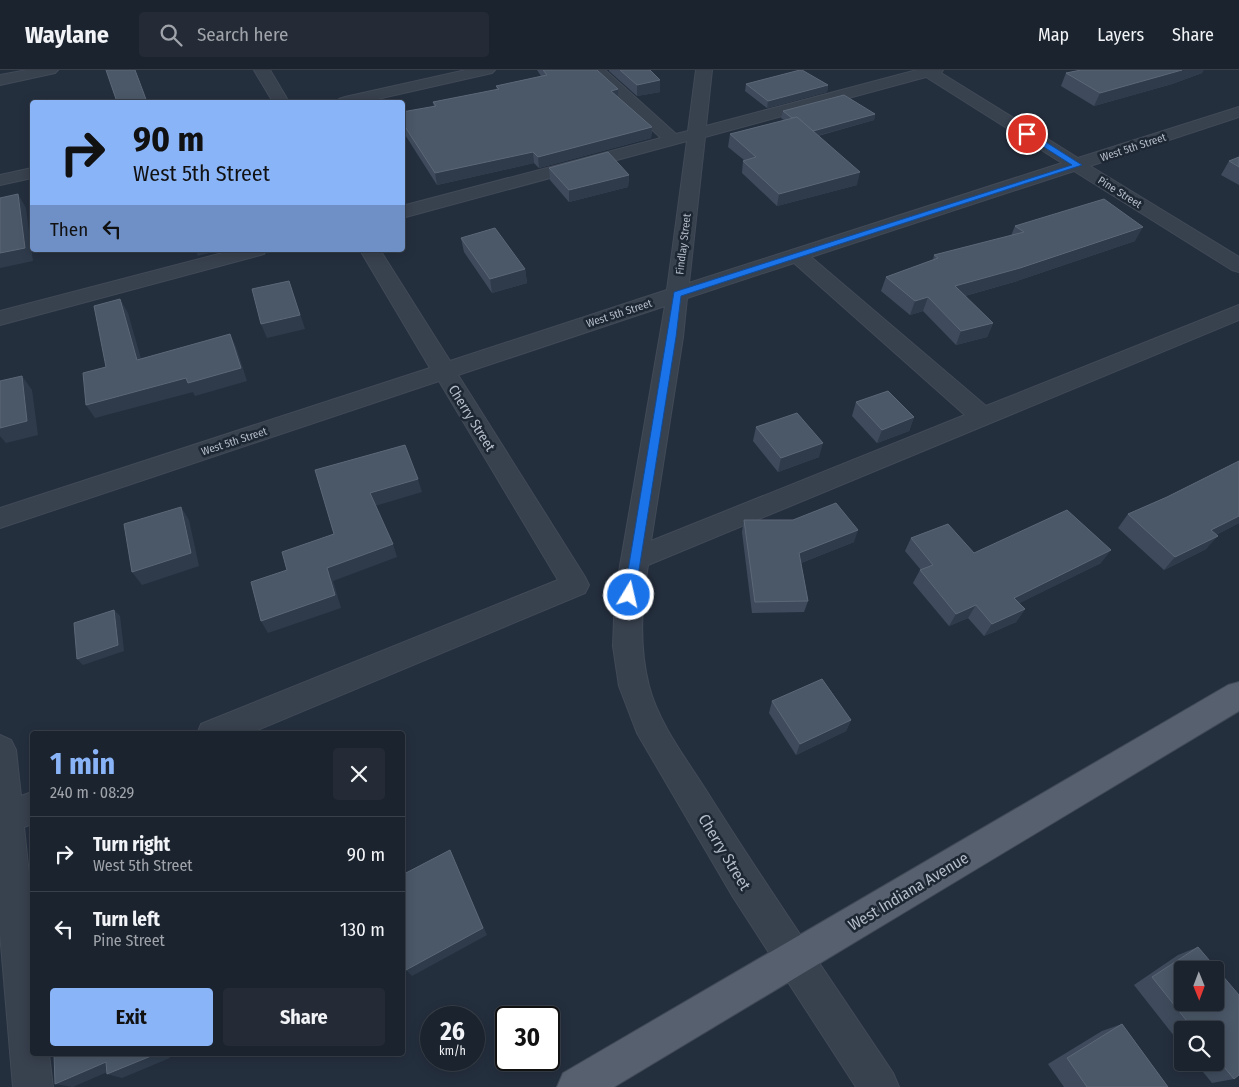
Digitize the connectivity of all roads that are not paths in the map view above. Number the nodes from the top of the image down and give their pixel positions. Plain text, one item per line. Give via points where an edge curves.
1 (50, 70) edge
2 (262, 70) edge
3 (487, 70) edge
4 (596, 70) edge
5 (704, 70) edge
6 (929, 71) edge
7 (0, 80) edge
8 (280, 100) edge
9 (354, 100) edge
10 (1239, 112) edge
11 (696, 134) junction
12 (673, 140) junction
13 (1078, 165) junction
14 (30, 173) edge
15 (0, 180) edge
16 (405, 211) edge
17 (249, 252) edge
18 (371, 252) edge
19 (796, 255) junction
20 (1239, 266) edge
21 (677, 294) junction
22 (1239, 312) edge
23 (0, 318) edge
24 (444, 372) junction
25 (982, 416) junction
26 (0, 518) edge
27 (635, 559) junction
28 (629, 595) joint
29 (1239, 695) edge
30 (219, 731) edge
31 (0, 750) edge
32 (13, 816) edge
33 (795, 958) junction
34 (30, 1046) edge
35 (31, 1056) edge
36 (33, 1087) edge
37 (577, 1087) edge
38 (879, 1087) edge

1 - 7 street
2 - 8 street
3 - 9 street
4 - 12 street
5 - 11 street, Findlay Street
6 - 11 street
6 - 13 street, Pine Street
10 - 13 street, West 5th Street
11 - 12 street
11 - 21 street, Findlay Street
12 - 16 street
13 - 19 street, West 5th Street
13 - 20 street, Pine Street
14 - 15 street
17 - 23 street
18 - 24 street, Cherry Street
19 - 21 street, West 5th Street
19 - 25 street
21 - 24 street, West 5th Street
21 - 27 street, Findlay Street
22 - 25 street
24 - 26 street, West 5th Street
24 - 30 street, Cherry Street via 575,585
25 - 27 street
27 - 28 street, Findlay Street
28 - 33 street, Cherry Street via 628,646 634,686 648,724 744,885
29 - 33 main road, West Indiana Avenue
31 - 32 street
32 - 34 street
33 - 37 main road, West Indiana Avenue
33 - 38 street, Cherry Street
35 - 36 street

